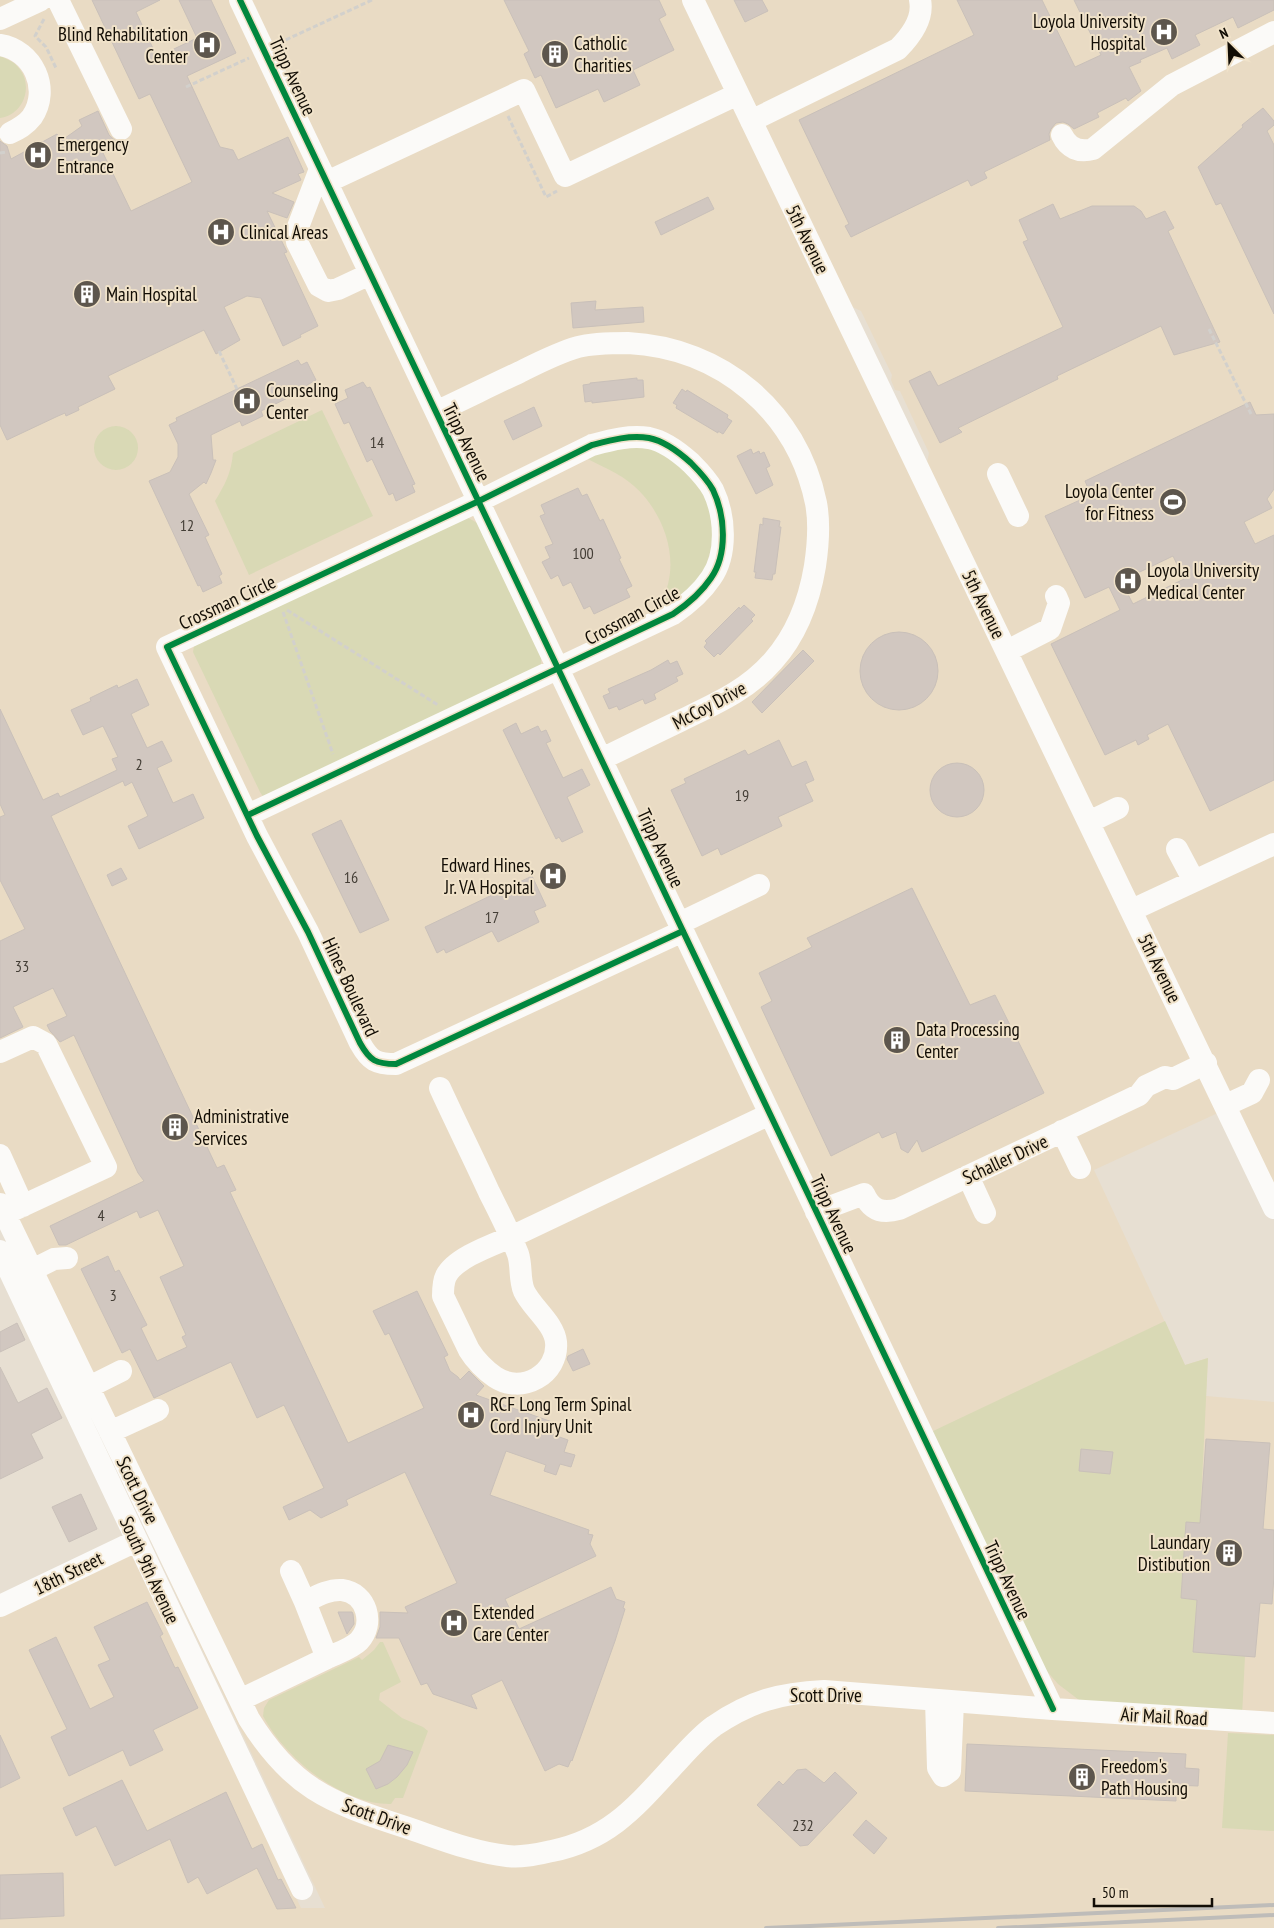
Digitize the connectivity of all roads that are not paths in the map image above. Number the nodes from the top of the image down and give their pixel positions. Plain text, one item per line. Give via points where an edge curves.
1 (41, 0) edge
2 (58, 0) edge
3 (240, 0) edge
4 (693, 0) edge
5 (920, 0) edge
6 (0, 19) edge
7 (1274, 32) edge
8 (0, 45) edge
9 (738, 94) junction
10 (751, 121) junction
11 (121, 129) dead end
12 (10, 133) dead end
13 (1062, 135) dead end
14 (324, 176) junction
15 (370, 274) junction
16 (436, 412) junction
17 (998, 474) dead end
18 (479, 501) junction
19 (1018, 516) dead end
20 (1056, 596) dead end
21 (167, 646) joint
22 (1007, 651) junction
23 (559, 669) junction
24 (602, 759) junction
25 (1118, 808) dead end
26 (248, 815) junction
27 (1089, 822) junction
28 (1274, 844) edge
29 (1173, 851) dead end
30 (1189, 884) junction
31 (759, 885) dead end
32 (1132, 910) junction
33 (682, 927) junction
34 (0, 1052) edge
35 (1206, 1063) junction
36 (440, 1088) dead end
37 (770, 1114) junction
38 (1062, 1131) junction
39 (0, 1155) edge
40 (1080, 1168) dead end
41 (968, 1176) junction
42 (10, 1208) edge
43 (1274, 1208) edge
44 (985, 1213) dead end
45 (819, 1217) junction
46 (511, 1237) junction
47 (0, 1251) edge
48 (67, 1258) dead end
49 (32, 1270) junction
50 (121, 1371) dead end
51 (89, 1387) junction
52 (158, 1410) dead end
53 (110, 1432) junction
54 (136, 1541) junction
55 (291, 1571) dead end
56 (305, 1602) junction
57 (0, 1606) edge
58 (328, 1658) junction
59 (240, 1700) junction
60 (1053, 1709) junction
61 (1274, 1723) edge
62 (302, 1889) dead end

1 - 6 street
2 - 11 street
3 - 14 street, Tripp Avenue
4 - 9 street, 5th Avenue
5 - 10 street via 915,30 898,49
7 - 13 street via 1172,85 1093,150 1074,149
8 - 12 street via 12,47 25,56 34,69 39,86 38,104 31,118
9 - 10 street, 5th Avenue
9 - 14 street via 565,176 524,90
10 - 22 street, 5th Avenue
14 - 15 street, Tripp Avenue
14 - 15 street via 298,228 297,242 319,286 328,291
15 - 16 street, Tripp Avenue
16 - 18 street, Tripp Avenue
16 - 24 street, McCoy Drive via 555,355 579,347 628,343 652,346 678,351 732,376 773,413 801,460 810,480 818,530 812,582 804,611 790,640 749,685
17 - 19 street
18 - 21 street, Crossman Circle
18 - 23 street, Tripp Avenue
18 - 23 street, Crossman Circle via 592,446 629,437 650,438 684,456 712,490 723,528 718,562 702,590 673,614
20 - 22 street via 1059,603 1050,629
21 - 26 street, Hines Boulevard
22 - 27 street, 5th Avenue
23 - 24 street, Tripp Avenue
23 - 26 street, Crossman Circle
24 - 33 street, Tripp Avenue
25 - 27 street
26 - 33 street, Hines Boulevard via 364,1051 378,1064 398,1064
27 - 32 street, 5th Avenue
28 - 30 street
29 - 30 street
30 - 32 street
31 - 33 street, Hines Boulevard
32 - 35 street, 5th Avenue
33 - 37 street, Tripp Avenue
34 - 42 street via 33,1037 46,1044 106,1167
35 - 38 street, Schaller Drive via 1146,1086 1140,1095
35 - 43 street, 5th Avenue
36 - 46 street
37 - 45 street, Tripp Avenue
37 - 46 street
38 - 40 street
38 - 41 street, Schaller Drive
39 - 42 street, Scott Drive
41 - 44 street
41 - 45 street, Schaller Drive via 893,1211 886,1211 866,1199
42 - 49 street, Scott Drive
45 - 60 street, Tripp Avenue
46 - 46 street via 475,1253 452,1268 446,1276 443,1296 474,1357 496,1378 522,1384 546,1373 557,1351 556,1340 542,1313 524,1292 519,1256
47 - 54 street, South 9th Avenue
48 - 49 street via 54,1259
49 - 51 street, Scott Drive
50 - 51 street
51 - 53 street, Scott Drive
52 - 53 street
53 - 59 street, Scott Drive
54 - 57 street, 18th Street
54 - 62 street, South 9th Avenue
55 - 56 street
56 - 58 street
56 - 58 street via 326,1591 341,1590 358,1596 365,1605 368,1622 359,1641
58 - 59 street
59 - 60 street, Scott Drive via 263,1742 283,1766 309,1788 355,1810 473,1850 508,1856 562,1849 605,1831 637,1806 707,1731 755,1703 780,1695 824,1691
60 - 61 street, Air Mail Road

